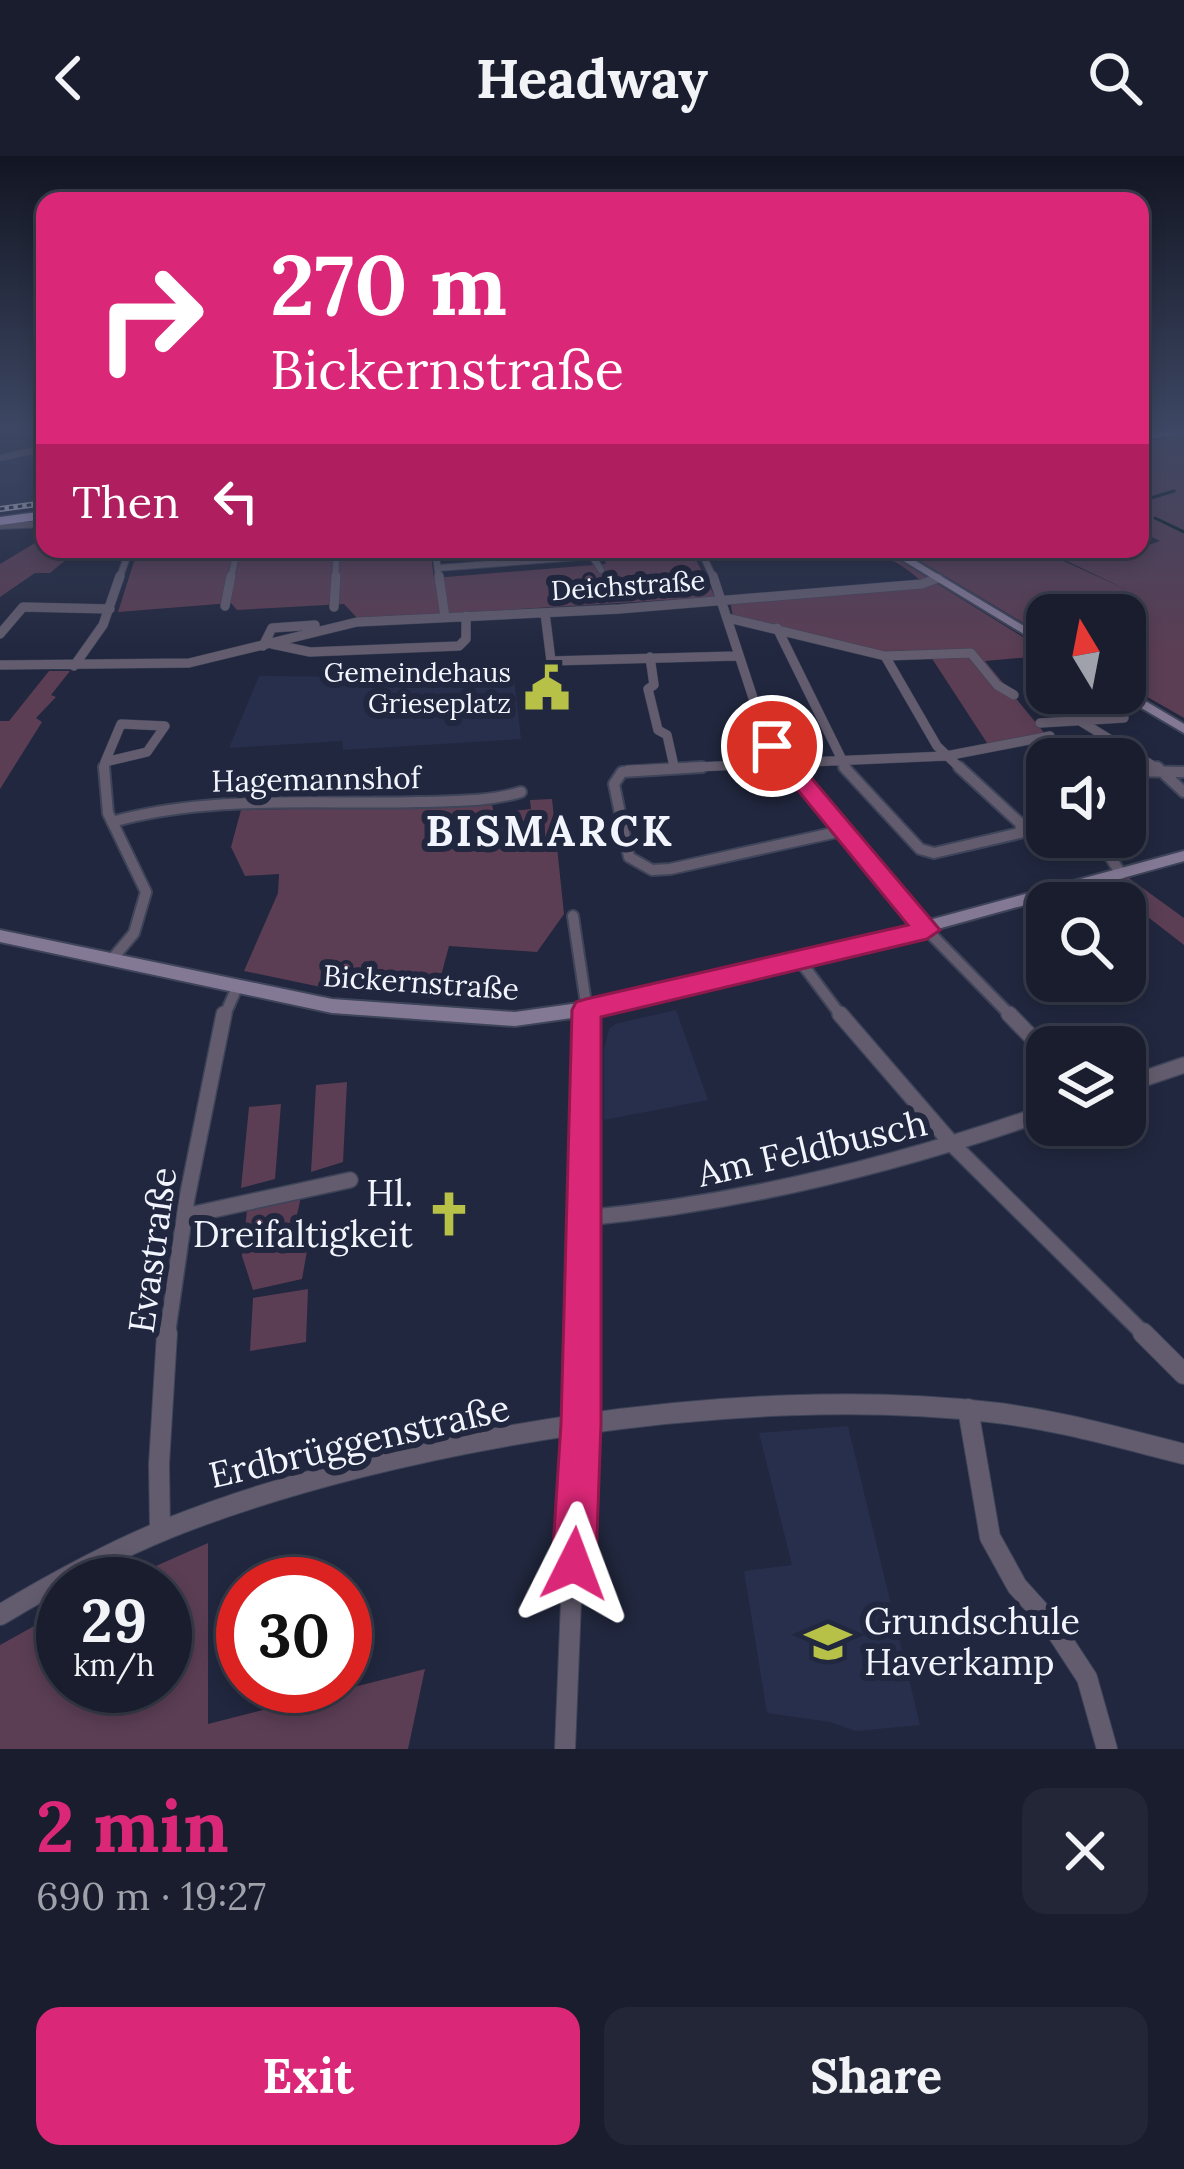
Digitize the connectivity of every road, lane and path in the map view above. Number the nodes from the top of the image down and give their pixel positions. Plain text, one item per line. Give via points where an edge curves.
1 (36, 517) edge
2 (0, 521) edge
3 (127, 558) edge
4 (235, 558) edge
5 (337, 558) edge
6 (436, 558) edge
7 (566, 558) edge
8 (593, 558) edge
9 (704, 558) edge
10 (905, 558) edge
11 (438, 568) junction
12 (601, 570) dead end
13 (938, 578) junction
14 (723, 598) junction
15 (225, 606) dead end
16 (334, 608) dead end
17 (110, 609) junction
18 (545, 613) junction
19 (466, 616) junction
20 (445, 617) junction
21 (728, 618) junction
22 (777, 628) junction
23 (1026, 632) edge
24 (0, 634) edge
25 (266, 646) junction
26 (736, 656) junction
27 (885, 656) junction
28 (650, 657) junction
29 (0, 665) edge
30 (74, 666) junction
31 (1014, 695) dead end
32 (1146, 706) edge
33 (1124, 718) dead end
34 (1080, 721) junction
35 (1040, 723) dead end
36 (1184, 729) edge
37 (1051, 736) dead end
38 (946, 756) junction
39 (105, 762) junction
40 (842, 764) junction
41 (785, 765) junction
42 (674, 766) junction
43 (1146, 772) edge
44 (1166, 772) junction
45 (1184, 772) edge
46 (521, 792) dead end
47 (1184, 792) edge
48 (112, 822) junction
49 (842, 831) junction
50 (1184, 856) edge
51 (1110, 858) edge
52 (1120, 874) junction
53 (573, 916) dead end
54 (927, 930) junction
55 (0, 937) edge
56 (113, 958) junction
57 (800, 961) junction
58 (238, 985) junction
59 (586, 1010) junction
60 (1026, 1031) edge
61 (1184, 1065) edge
62 (1146, 1077) edge
63 (1026, 1120) edge
64 (954, 1146) junction
65 (350, 1180) dead end
66 (185, 1216) junction
67 (584, 1218) junction
68 (1184, 1374) edge
69 (968, 1409) junction
70 (581, 1424) junction
71 (1184, 1454) edge
72 (160, 1529) junction
73 (0, 1615) edge
74 (565, 1749) edge
75 (1107, 1749) edge

1 - 2 highway
3 - 17 street
4 - 15 street
5 - 16 street
6 - 11 street
7 - 11 street
8 - 12 street
9 - 14 street
10 - 13 street
11 - 20 street
13 - 14 street, Deichstraße
13 - 23 street
14 - 18 street, Deichstraße
14 - 21 street
17 - 24 street via 23,607
17 - 30 street
18 - 19 street, Deichstraße
18 - 28 street via 550,661
19 - 20 street, Deichstraße
19 - 25 street via 458,646
20 - 25 street, Deichstraße via 278,626
21 - 22 street
21 - 26 street
22 - 27 street
22 - 40 street
25 - 30 street via 189,663
26 - 28 street
26 - 41 street
27 - 31 street via 971,653
27 - 38 street
28 - 42 street via 648,689
29 - 30 street
32 - 36 street
33 - 34 street
34 - 35 street
34 - 44 street
37 - 38 street
38 - 40 street
38 - 40 street via 1021,824 1020,832 920,850
39 - 39 street via 147,752 165,726 121,724
39 - 48 street via 100,793
40 - 41 street
41 - 42 street
41 - 49 street
42 - 49 street via 633,768 616,778 624,847 640,866 688,866
43 - 44 street
44 - 45 street
44 - 47 street
46 - 48 street, Hagemannshof via 364,805 191,806
48 - 56 street via 146,892 134,933
49 - 54 street
50 - 52 street, Bickernstraße
51 - 52 street
52 - 54 street, Bickernstraße
53 - 59 street
54 - 57 street, Bickernstraße
54 - 60 street
55 - 56 street, Bickernstraße
56 - 58 street, Bickernstraße
57 - 59 street, Bickernstraße
57 - 64 street
58 - 59 street, Bickernstraße via 418,1014 515,1018
58 - 66 street, Evastraße via 227,1002
59 - 67 street
61 - 62 street
63 - 64 street, Am Feldbusch
64 - 67 street, Am Feldbusch via 777,1192
64 - 68 street
65 - 66 street
66 - 72 street, Evastraße via 167,1347
67 - 70 street
69 - 70 street, Erdbrüggenstraße via 768,1404
69 - 71 street, Erdbrüggenstraße
69 - 75 street via 990,1537 1081,1667
70 - 72 street, Erdbrüggenstraße via 365,1466
70 - 74 street
72 - 73 street, Erdbrüggenstraße

